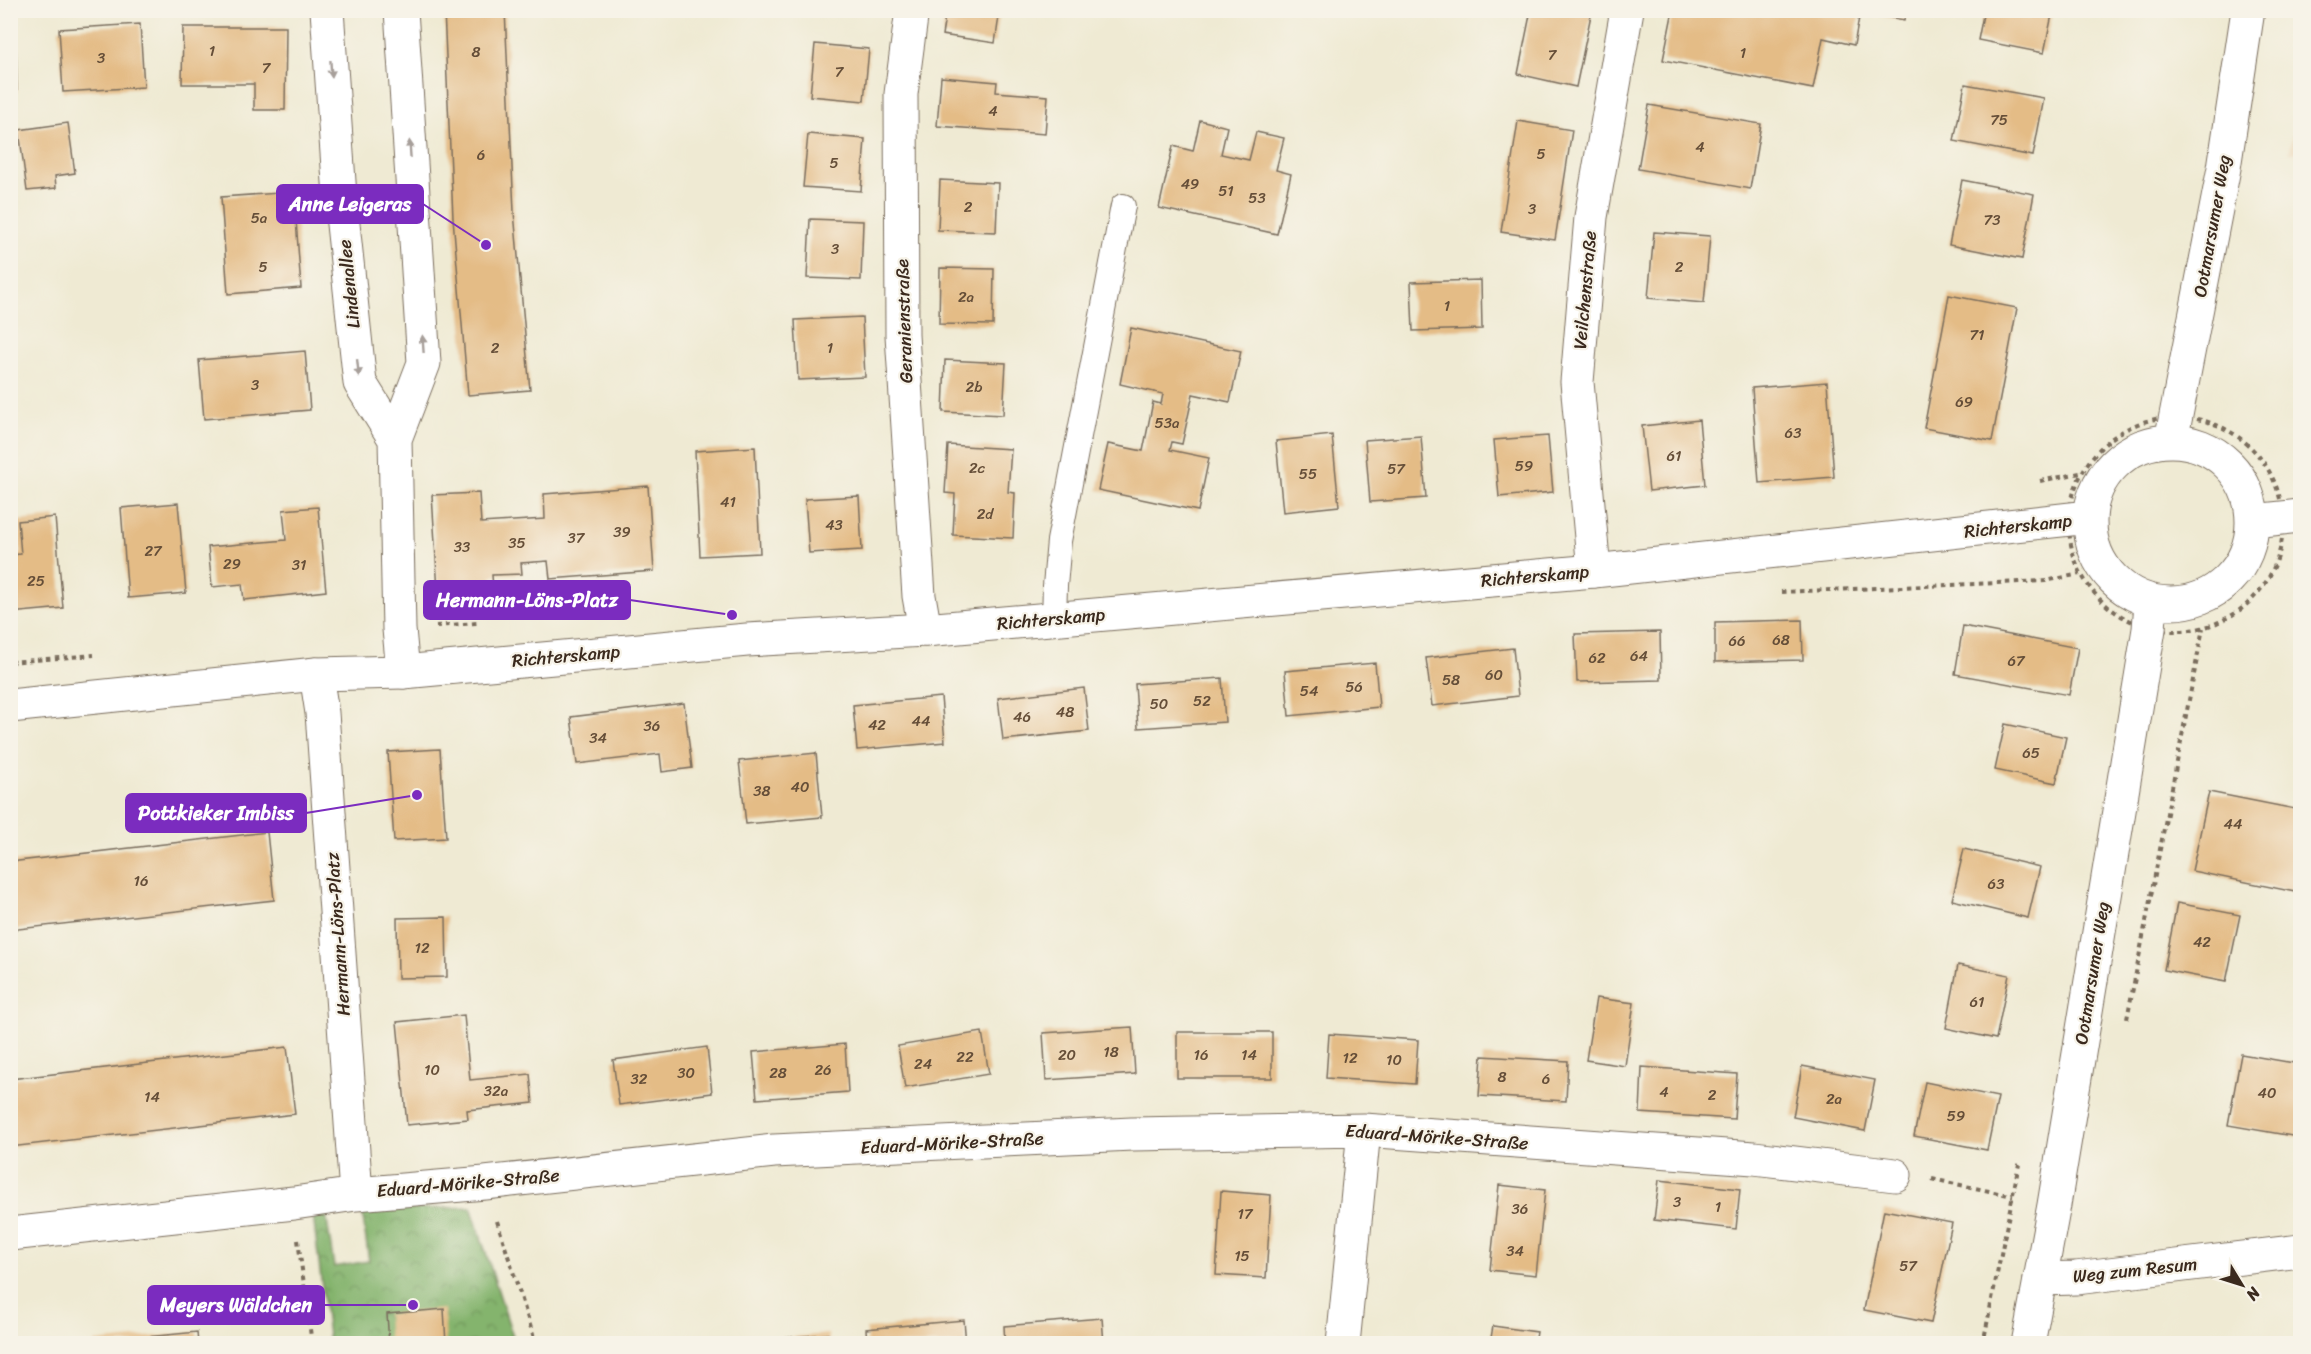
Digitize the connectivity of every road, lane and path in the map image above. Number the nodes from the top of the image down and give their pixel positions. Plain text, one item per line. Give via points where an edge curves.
1 (327, 10) edge
2 (401, 10) edge
3 (912, 10) edge
4 (1627, 10) edge
5 (2248, 10) edge
6 (1123, 206) dead end
7 (2174, 428) junction
8 (395, 439) junction
9 (2279, 518) edge
10 (2078, 519) junction
11 (1594, 571) junction
12 (2150, 616) junction
13 (1054, 619) junction
14 (2203, 628) junction
15 (925, 630) junction
16 (403, 672) junction
17 (316, 674) junction
18 (10, 705) edge
19 (2126, 1022) dead end
20 (1364, 1130) junction
21 (1895, 1175) joint
22 (485, 1183) junction
23 (356, 1194) junction
24 (294, 1203) junction
25 (2054, 1205) junction
26 (10, 1234) edge
27 (2301, 1251) edge
28 (2040, 1279) junction
29 (312, 1344) edge
30 (536, 1344) edge
31 (1343, 1344) edge
32 (2028, 1344) edge

1 -> 8 street, Lindenallee via 340,196 360,383
8 -> 2 street via 424,363
3 - 15 street, Geranienstraße via 902,94 902,335
4 - 11 street, Veilchenstraße via 1591,217 1577,382
5 - 7 street, Ootmarsumer Weg via 2224,168
6 - 13 lane via 1059,541
7 - 9 street via 2219,455 2237,473 2250,496
7 - 9 path via 2200,419 2242,438 2259,454 2271,474 2280,495
7 - 10 street via 2125,455 2107,472
7 - 10 path via 2138,423 2105,443 2080,473 2071,496
8 - 16 street
9 - 12 street via 2218,589
9 - 14 path via 2281,547 2271,575 2253,598 2230,617
10 - 11 street, Richterskamp
10 - 12 street via 2112,580
10 - 12 path via 2070,548 2094,596 2115,614
11 - 13 street, Richterskamp
12 - 14 path via 2176,632
12 - 25 street, Ootmarsumer Weg
13 - 15 street, Richterskamp
14 - 19 path
15 - 16 street, Richterskamp via 747,640
16 - 17 street, Richterskamp
17 - 18 street, Richterskamp
17 - 23 street, Hermann-Löns-Platz
20 - 21 street, Eduard-Mörike-Straße via 1754,1158
20 - 22 street, Eduard-Mörike-Straße via 1132,1134 774,1151
20 - 31 street
21 - 25 path via 1943,1180
22 - 23 street, Eduard-Mörike-Straße
22 - 30 path
23 - 24 street, Eduard-Mörike-Straße
24 - 26 street, Eduard-Mörike-Straße
24 - 29 path
25 - 28 street, Ootmarsumer Weg
27 - 28 street, Weg zum Resum
28 - 32 street, Ootmarsumer Weg

